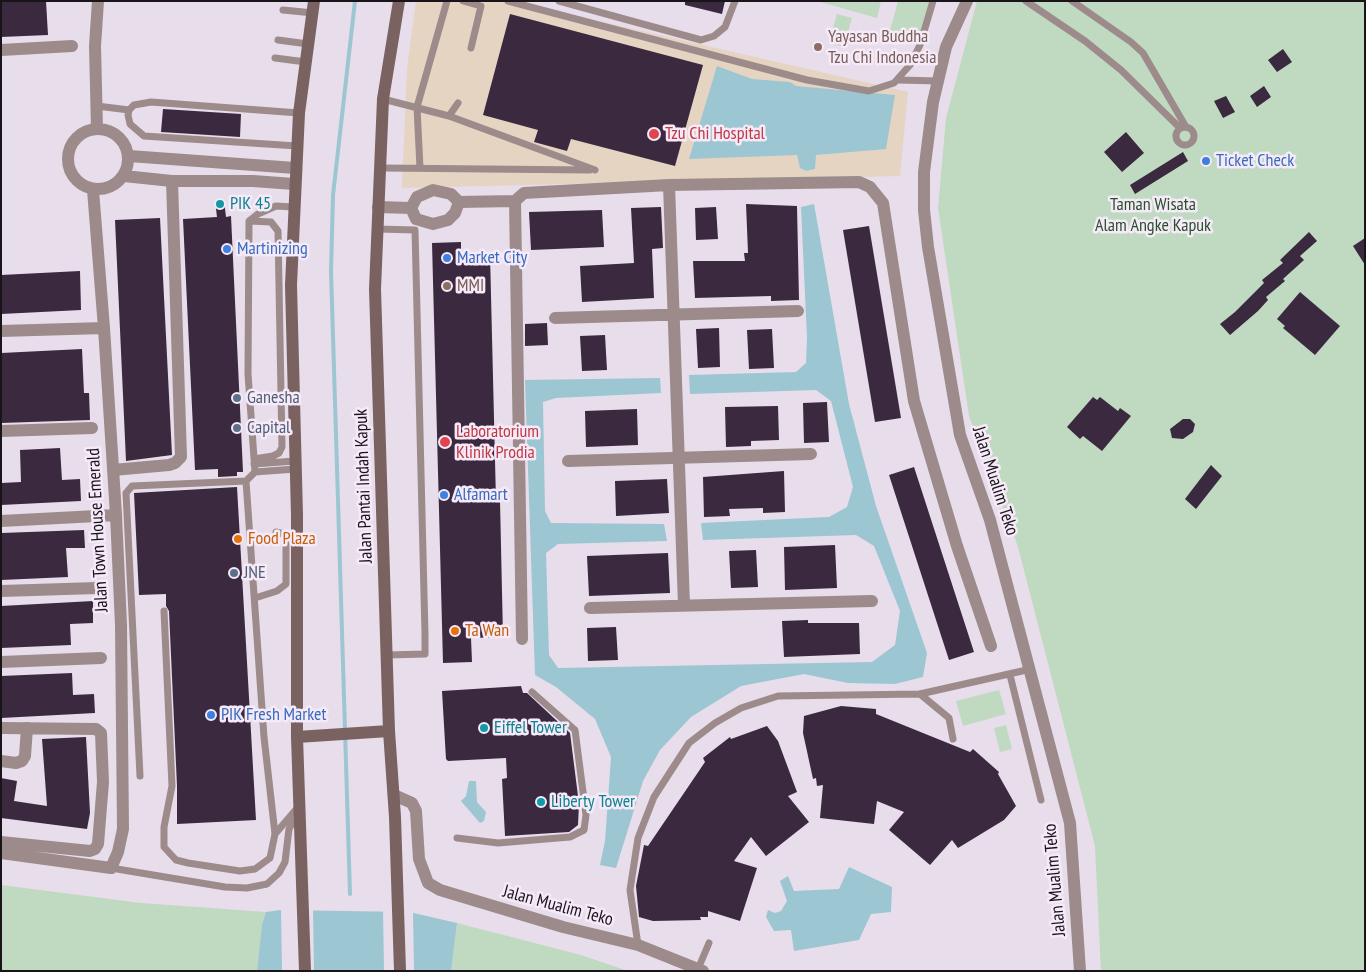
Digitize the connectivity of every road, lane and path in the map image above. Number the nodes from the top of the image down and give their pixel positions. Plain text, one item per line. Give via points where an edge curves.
1 (98, 1) edge
2 (398, 1) edge
3 (447, 1) edge
4 (463, 1) edge
5 (508, 1) edge
6 (558, 1) edge
7 (735, 1) edge
8 (933, 1) edge
9 (967, 1) edge
10 (1026, 1) edge
11 (1072, 1) edge
12 (313, 7) edge
13 (283, 10) dead end
14 (278, 40) dead end
15 (308, 44) junction
16 (72, 46) dead end
17 (471, 48) dead end
18 (1, 50) edge
19 (275, 58) dead end
20 (306, 62) junction
21 (899, 80) junction
22 (938, 81) junction
23 (383, 99) junction
24 (458, 103) dead end
25 (97, 106) junction
26 (418, 107) junction
27 (129, 110) junction
28 (299, 113) junction
29 (448, 116) junction
30 (97, 129) junction
31 (297, 146) junction
32 (129, 156) junction
33 (295, 168) junction
34 (382, 168) junction
35 (420, 168) junction
36 (124, 176) junction
37 (172, 181) junction
38 (294, 184) junction
39 (668, 185) junction
40 (93, 190) junction
41 (515, 201) junction
42 (459, 202) junction
43 (293, 207) junction
44 (378, 207) junction
45 (411, 208) junction
46 (249, 221) junction
47 (377, 229) junction
48 (798, 311) dead end
49 (673, 314) junction
50 (555, 318) dead end
51 (104, 328) junction
52 (1, 331) edge
53 (92, 428) dead end
54 (1, 431) edge
55 (811, 454) dead end
56 (678, 458) junction
57 (568, 461) dead end
58 (255, 465) junction
59 (295, 465) junction
60 (113, 470) junction
61 (246, 481) junction
62 (116, 516) junction
63 (1, 521) edge
64 (276, 532) dead end
65 (97, 588) dead end
66 (1, 591) edge
67 (255, 598) junction
68 (872, 601) dead end
69 (684, 606) junction
70 (590, 608) dead end
71 (164, 611) dead end
72 (522, 638) dead end
73 (991, 646) dead end
74 (387, 655) junction
75 (101, 658) dead end
76 (1, 662) edge
77 (1031, 669) junction
78 (1010, 675) junction
79 (532, 692) dead end
80 (920, 694) junction
81 (1, 728) edge
82 (27, 728) junction
83 (389, 731) junction
84 (297, 737) junction
85 (954, 740) dead end
86 (1, 761) edge
87 (140, 776) dead end
88 (394, 794) junction
89 (1041, 800) dead end
90 (300, 804) junction
91 (301, 825) junction
92 (275, 834) junction
93 (457, 838) dead end
94 (1, 842) edge
95 (1, 853) edge
96 (396, 859) junction
97 (419, 859) junction
98 (111, 868) junction
99 (709, 943) dead end
100 (638, 946) junction
101 (701, 970) edge
102 (305, 971) edge
103 (400, 971) edge
104 (1080, 971) edge

1 - 25 street via 95,46
2 - 23 main road, Jalan Pantai Indah Kapuk
3 - 26 lane
4 - 17 lane via 481,6
5 - 21 lane via 807,80 869,90
6 - 7 lane via 701,40 725,28
8 - 21 lane via 920,45
9 - 22 street, Jalan Mualim Teko via 946,47
10 - 11 lane via 1121,70 1183,128 1143,53
12 - 13 lane
12 - 15 main road
14 - 15 lane
15 - 20 main road
16 - 18 street
19 - 20 lane
20 - 28 main road
21 - 22 lane
22 - 77 street, Jalan Mualim Teko via 924,172 928,247 960,435 990,520
23 - 26 lane
23 - 34 main road, Jalan Pantai Indah Kapuk
24 - 29 lane
25 - 27 lane
25 - 30 street
26 - 29 lane
26 - 35 lane
27 - 28 lane via 137,104 151,102
27 - 31 lane via 130,124 144,136
28 - 31 main road
29 - 35 lane via 595,170
30 - 32 street via 106,130 121,139
30 - 40 street via 87,131 72,144 68,162 76,180
31 - 33 main road
32 - 33 street
32 - 36 street
33 - 38 main road
34 - 35 lane
34 - 44 main road, Jalan Pantai Indah Kapuk
36 - 37 street
36 - 40 street via 113,186
37 - 38 street
37 - 60 street via 181,457 169,465
38 - 43 main road
39 - 41 street via 524,193
39 - 49 street
39 - 73 street via 859,182 877,193 886,214 914,401
40 - 51 street, Jalan Town House Emerald
41 - 42 street
41 - 72 street
42 - 45 street via 451,194 433,190 417,196
42 - 45 street via 448,220 433,224 416,219
43 - 46 lane via 276,206
43 - 59 main road via 291,285
44 - 45 street
44 - 47 main road, Jalan Pantai Indah Kapuk
46 - 58 lane via 248,374
46 - 58 lane via 271,222 278,231 282,447 279,453
47 - 74 main road, Jalan Pantai Indah Kapuk via 375,290
47 - 74 lane via 415,230 425,634 425,654
48 - 49 street
49 - 50 street
49 - 56 street
51 - 52 street
51 - 60 street, Jalan Town House Emerald
53 - 54 street
55 - 56 street
56 - 57 street
56 - 69 street
58 - 59 lane
58 - 61 lane
59 - 84 main road
60 - 62 street, Jalan Town House Emerald
61 - 67 lane
61 - 87 lane via 132,486 126,493
62 - 63 street
62 - 98 street, Jalan Town House Emerald via 123,829
64 - 67 lane via 286,538 286,584 277,591
65 - 66 street
67 - 92 lane via 264,737
68 - 69 street
69 - 70 street
71 - 92 lane via 172,763 172,786 164,827 166,851 176,860 188,863 240,871 255,869 270,858
74 - 83 main road, Jalan Pantai Indah Kapuk
75 - 76 street
77 - 78 lane
77 - 104 street, Jalan Mualim Teko via 1070,823
78 - 80 lane
78 - 89 lane
79 - 93 lane via 575,730 586,824 579,834 570,838 498,843
80 - 85 lane via 949,718
80 - 100 lane via 778,696 741,708 689,743 654,797 638,838 630,890
81 - 82 street
82 - 86 street via 26,756 16,763
82 - 94 street via 91,728 101,733 98,844 90,851
83 - 84 main road
83 - 88 main road, Jalan Pantai Indah Kapuk
84 - 90 main road
88 - 96 main road, Jalan Pantai Indah Kapuk
88 - 97 street, Jalan Mualim Teko via 412,803 416,812
90 - 91 main road
90 - 92 lane
91 - 98 lane via 293,822 289,829 285,862 280,873 267,884 225,887
91 - 102 main road
95 - 98 street
96 - 97 street via 400,850 407,848 413,850
96 - 103 main road, Jalan Pantai Indah Kapuk
97 - 100 street, Jalan Mualim Teko via 428,883 440,890
99 - 101 lane
100 - 101 street, Jalan Mualim Teko

